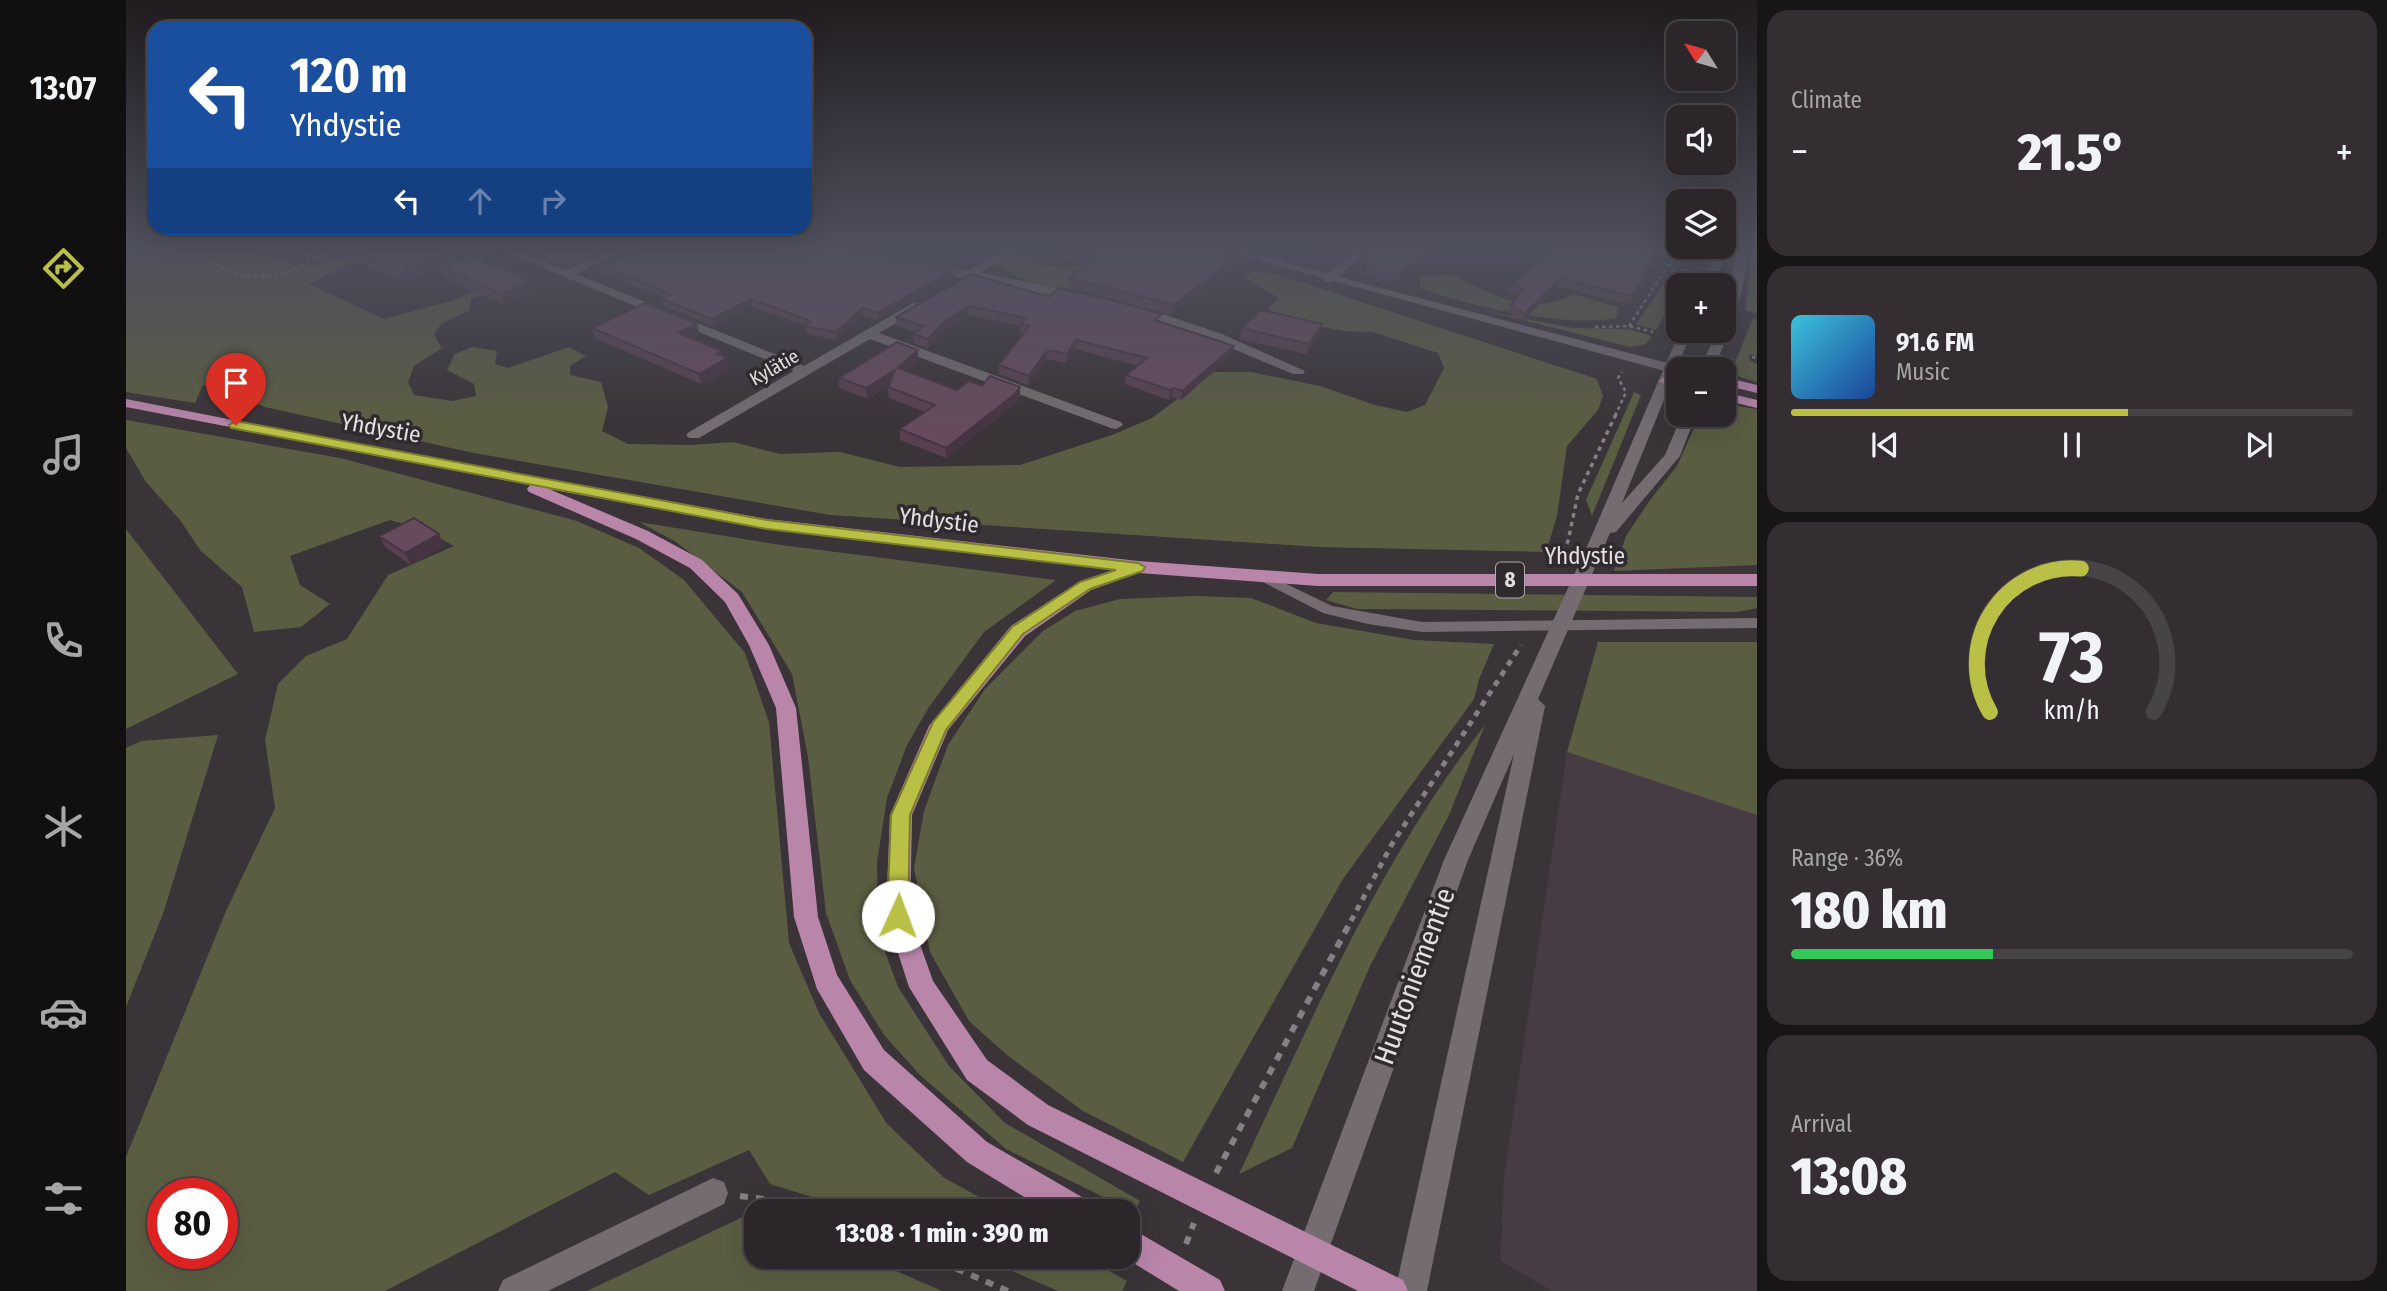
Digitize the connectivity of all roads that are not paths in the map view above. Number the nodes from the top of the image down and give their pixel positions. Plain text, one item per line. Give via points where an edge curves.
1 (648, 307) edge
2 (915, 307) edge
3 (1129, 307) edge
4 (1408, 307) edge
5 (1429, 307) edge
6 (869, 334) junction
7 (805, 371) junction
8 (1298, 371) dead end
9 (1666, 374) edge
10 (1666, 375) edge
11 (1736, 384) edge
12 (1757, 389) edge
13 (1666, 391) edge
14 (1736, 399) edge
15 (126, 403) edge
16 (1757, 404) edge
17 (1116, 425) dead end
18 (1684, 427) edge
19 (694, 435) dead end
20 (502, 475) junction
21 (1598, 542) junction
22 (1138, 567) junction
23 (1262, 576) junction
24 (1757, 580) edge
25 (1757, 623) edge
26 (1543, 667) junction
27 (713, 1193) road end
28 (1056, 1199) edge
29 (1140, 1250) edge
30 (1312, 1252) junction
31 (514, 1291) edge
32 (1209, 1291) edge
33 (1298, 1291) edge
34 (1392, 1291) edge
35 (1411, 1291) edge

1 - 7 street
2 - 6 street, Kylätie
3 - 8 street
4 - 10 street via 1624,369
5 - 9 street
6 - 7 street, Kylätie
6 - 17 street
7 - 19 street, Kylätie
11 - 12 highway
13 - 21 street, Huutoniementie
14 - 16 highway
15 - 20 highway, Yhdystie / 8
18 - 21 street, Huutoniementie via 1672,456
20 - 22 highway, Yhdystie / 8 via 767,524
20 - 28 highway via 642,535 696,564 732,598 759,645 786,708 806,917 825,980 874,1060 977,1152
21 - 26 street, Huutoniementie
22 - 23 highway, Yhdystie / 8
22 - 30 highway via 1085,586 1018,631 939,726 901,815 898,916 922,987 977,1070 1038,1115
23 - 24 highway, Yhdystie / 8 via 1318,580
23 - 25 lane via 1328,610 1422,627
26 - 30 street, Huutoniementie via 1456,860
26 - 35 street, Huutoniementie
27 - 31 street
29 - 32 highway
30 - 33 street, Huutoniementie
30 - 34 highway

